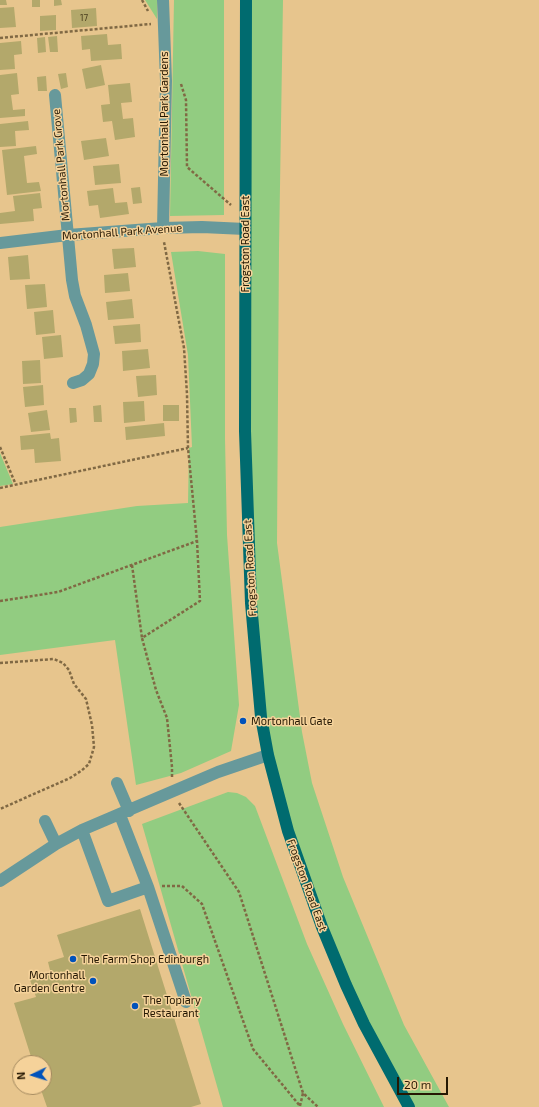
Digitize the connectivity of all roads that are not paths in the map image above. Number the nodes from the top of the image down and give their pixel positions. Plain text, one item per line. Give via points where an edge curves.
1 (163, 0) edge
2 (246, 0) edge
3 (55, 95) dead end
4 (163, 228) junction
5 (245, 229) junction
6 (68, 235) junction
7 (0, 243) edge
8 (73, 383) dead end
9 (268, 756) junction
10 (117, 783) dead end
11 (124, 813) junction
12 (45, 821) dead end
13 (82, 830) junction
14 (56, 844) junction
15 (0, 880) edge
16 (148, 887) junction
17 (186, 1002) dead end
18 (409, 1107) edge

1 - 4 street, Mortonhall Park Gardens via 166,81
2 - 5 main road, Frogston Road East
3 - 6 street, Mortonhall Park Grove
4 - 5 street, Mortonhall Park Avenue
4 - 6 street, Mortonhall Park Avenue
5 - 9 main road, Frogston Road East via 245,431 251,603
6 - 7 street, Mortonhall Park Avenue
6 - 8 street, Mortonhall Park Grove via 75,296 94,354 94,364 89,374
9 - 11 street via 218,772
9 - 18 main road, Frogston Road East via 288,830 329,945 364,1024
10 - 11 street
11 - 13 street
11 - 16 street
12 - 14 street
13 - 14 street
13 - 16 street via 108,901
14 - 15 street
16 - 17 street

